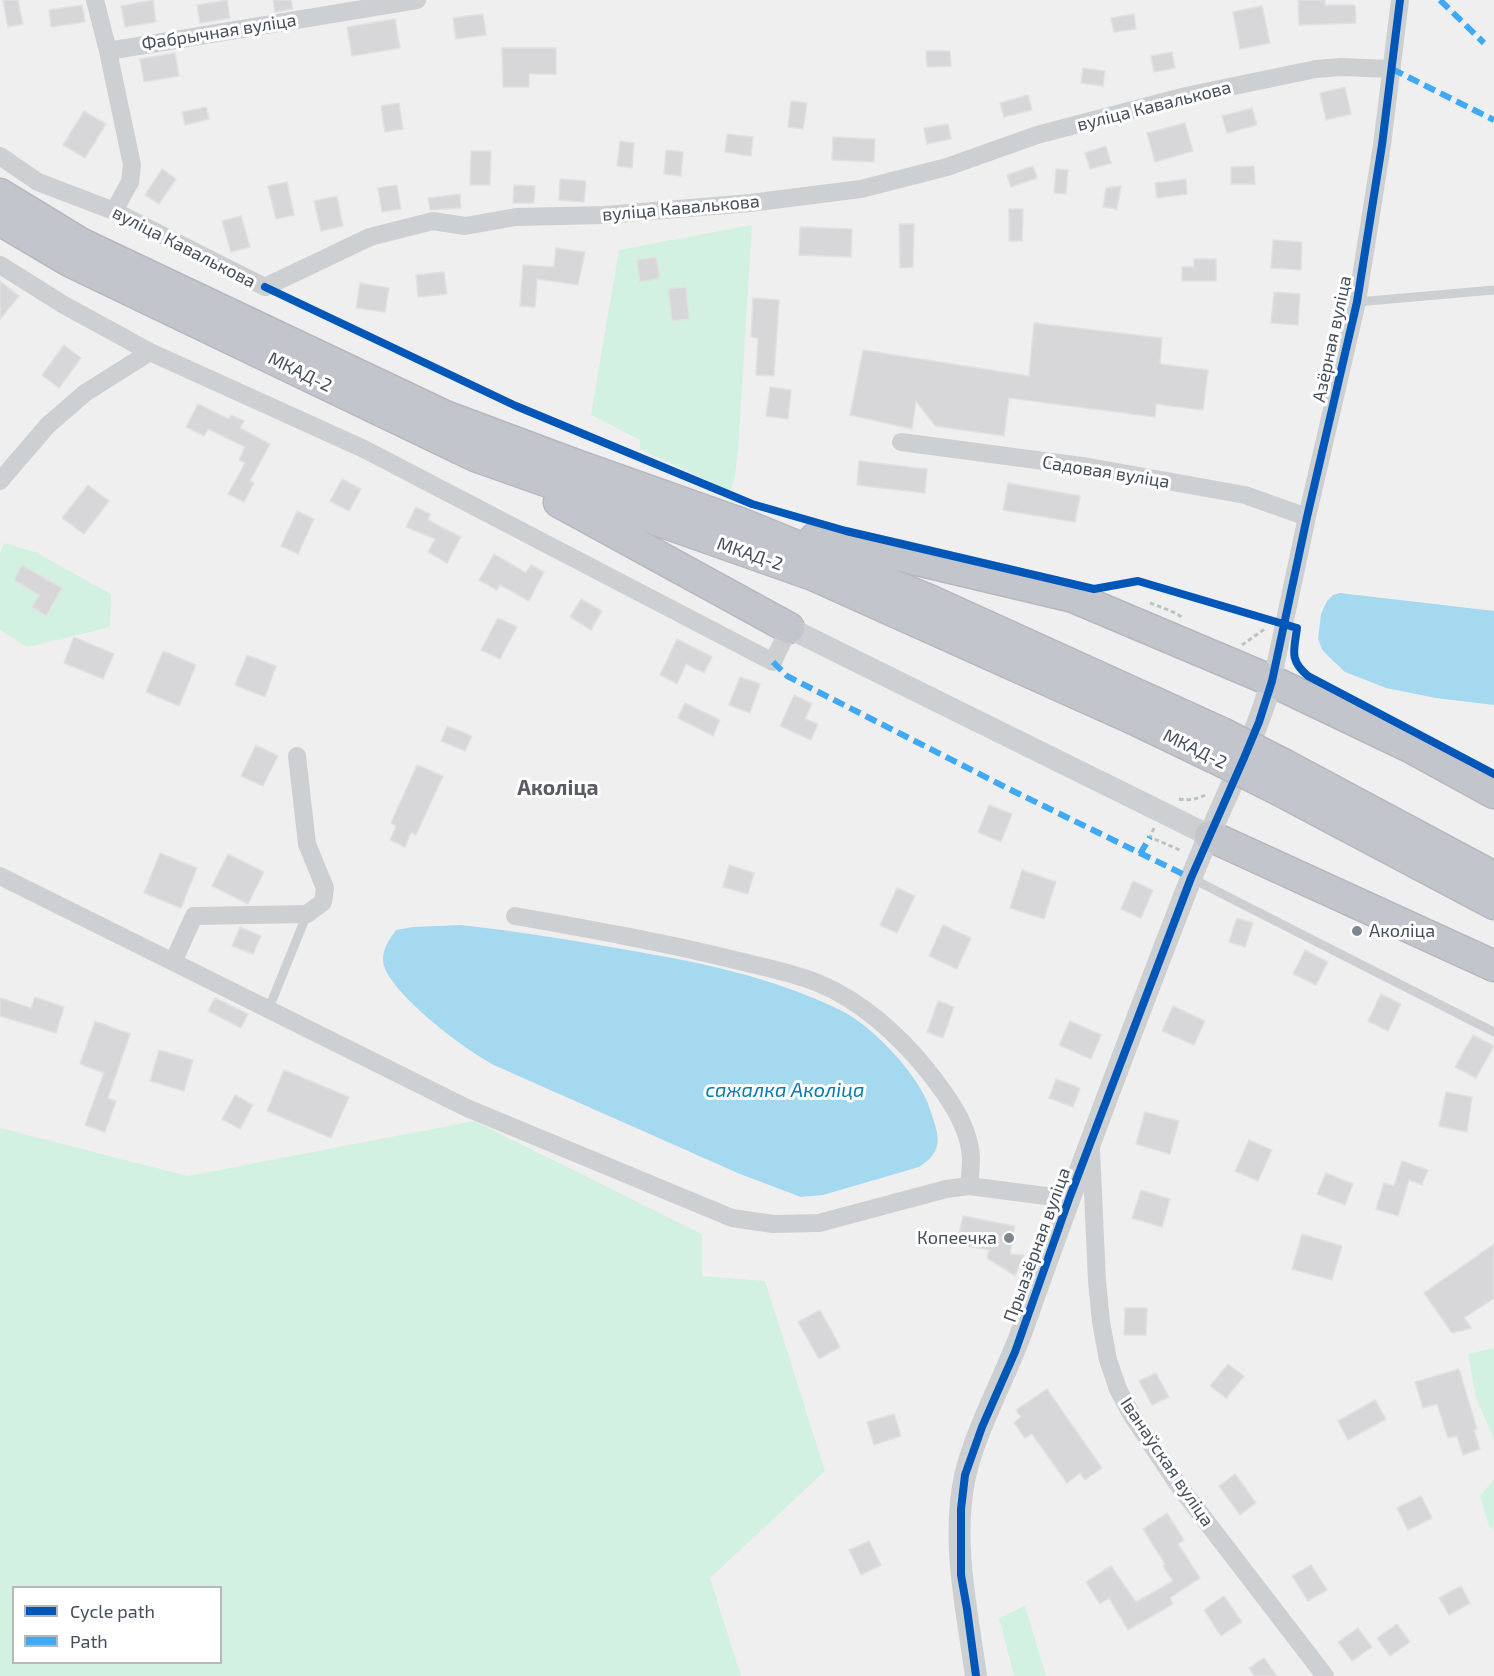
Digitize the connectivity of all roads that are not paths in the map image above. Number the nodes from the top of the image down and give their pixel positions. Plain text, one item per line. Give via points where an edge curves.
1 (95, 0) edge
2 (417, 0) edge
3 (1400, 0) edge
4 (108, 51) junction
5 (1392, 69) junction
6 (0, 156) edge
7 (0, 194) edge
8 (114, 211) junction
9 (0, 220) edge
10 (0, 265) edge
11 (1494, 290) edge
12 (1357, 302) junction
13 (150, 352) junction
14 (901, 442) dead end
15 (475, 456) junction
16 (0, 481) edge
17 (1307, 517) junction
18 (740, 523) junction
19 (789, 628) junction
20 (1272, 681) junction
21 (1217, 745) junction
22 (297, 756) dead end
23 (1280, 776) junction
24 (1494, 793) edge
25 (1200, 858) junction
26 (0, 876) edge
27 (1494, 878) edge
28 (1494, 904) edge
29 (307, 914) junction
30 (515, 916) dead end
31 (173, 962) junction
32 (1494, 966) edge
33 (269, 1008) junction
34 (1494, 1032) edge
35 (1090, 1141) junction
36 (969, 1186) junction
37 (1069, 1199) junction
38 (976, 1676) edge
39 (1325, 1676) edge

1 - 4 street
2 - 4 street, Фабрычная вуліца
3 - 5 street, Азёрная вуліца
4 - 8 street via 132,165 130,182
5 - 8 street, вуліца Кавалькова via 1316,69 1186,96 1038,135 947,167 861,189 628,213 516,217 465,226 432,220 370,237 265,287
5 - 12 street, Азёрная вуліца
6 - 8 street, вуліца Кавалькова via 38,182
7 - 18 highway via 82,244 445,416
9 - 15 highway, МКАД-2 via 71,262
10 - 13 street
11 - 12 lane
12 - 17 street, Азёрная вуліца
13 - 16 street via 85,393 48,425
13 - 19 street via 364,449 773,662
14 - 17 street, Садовая вуліца via 1089,467 1245,495
15 - 19 highway
15 - 21 highway, МКАД-2 via 813,575 1117,711
17 - 20 street, Азёрная вуліца
18 - 20 highway via 1073,597
18 - 21 highway via 929,600
19 - 25 street via 1161,812
20 - 24 highway via 1410,747
20 - 25 street, Прыазёрная вуліца via 1255,731
21 - 23 highway, МКАД-2, bridge
22 - 29 street via 307,844 325,888 323,902
23 - 27 highway
23 - 28 highway, МКАД-2
25 - 32 highway
25 - 34 lane
25 - 35 street, Прыазёрная вуліца
26 - 31 street
29 - 31 street via 194,916
29 - 33 lane
30 - 36 street via 689,948 783,972 819,983 855,1003 888,1029 946,1093 964,1129 971,1158
31 - 33 street
33 - 36 street via 467,1108 732,1218 773,1224 819,1223
35 - 37 street, Прыазёрная вуліца
35 - 39 street, Іванаўская вуліца via 1101,1322 1118,1389 1179,1486
36 - 37 street
37 - 38 street, Прыазёрная вуліца via 1015,1352 965,1475 961,1575

